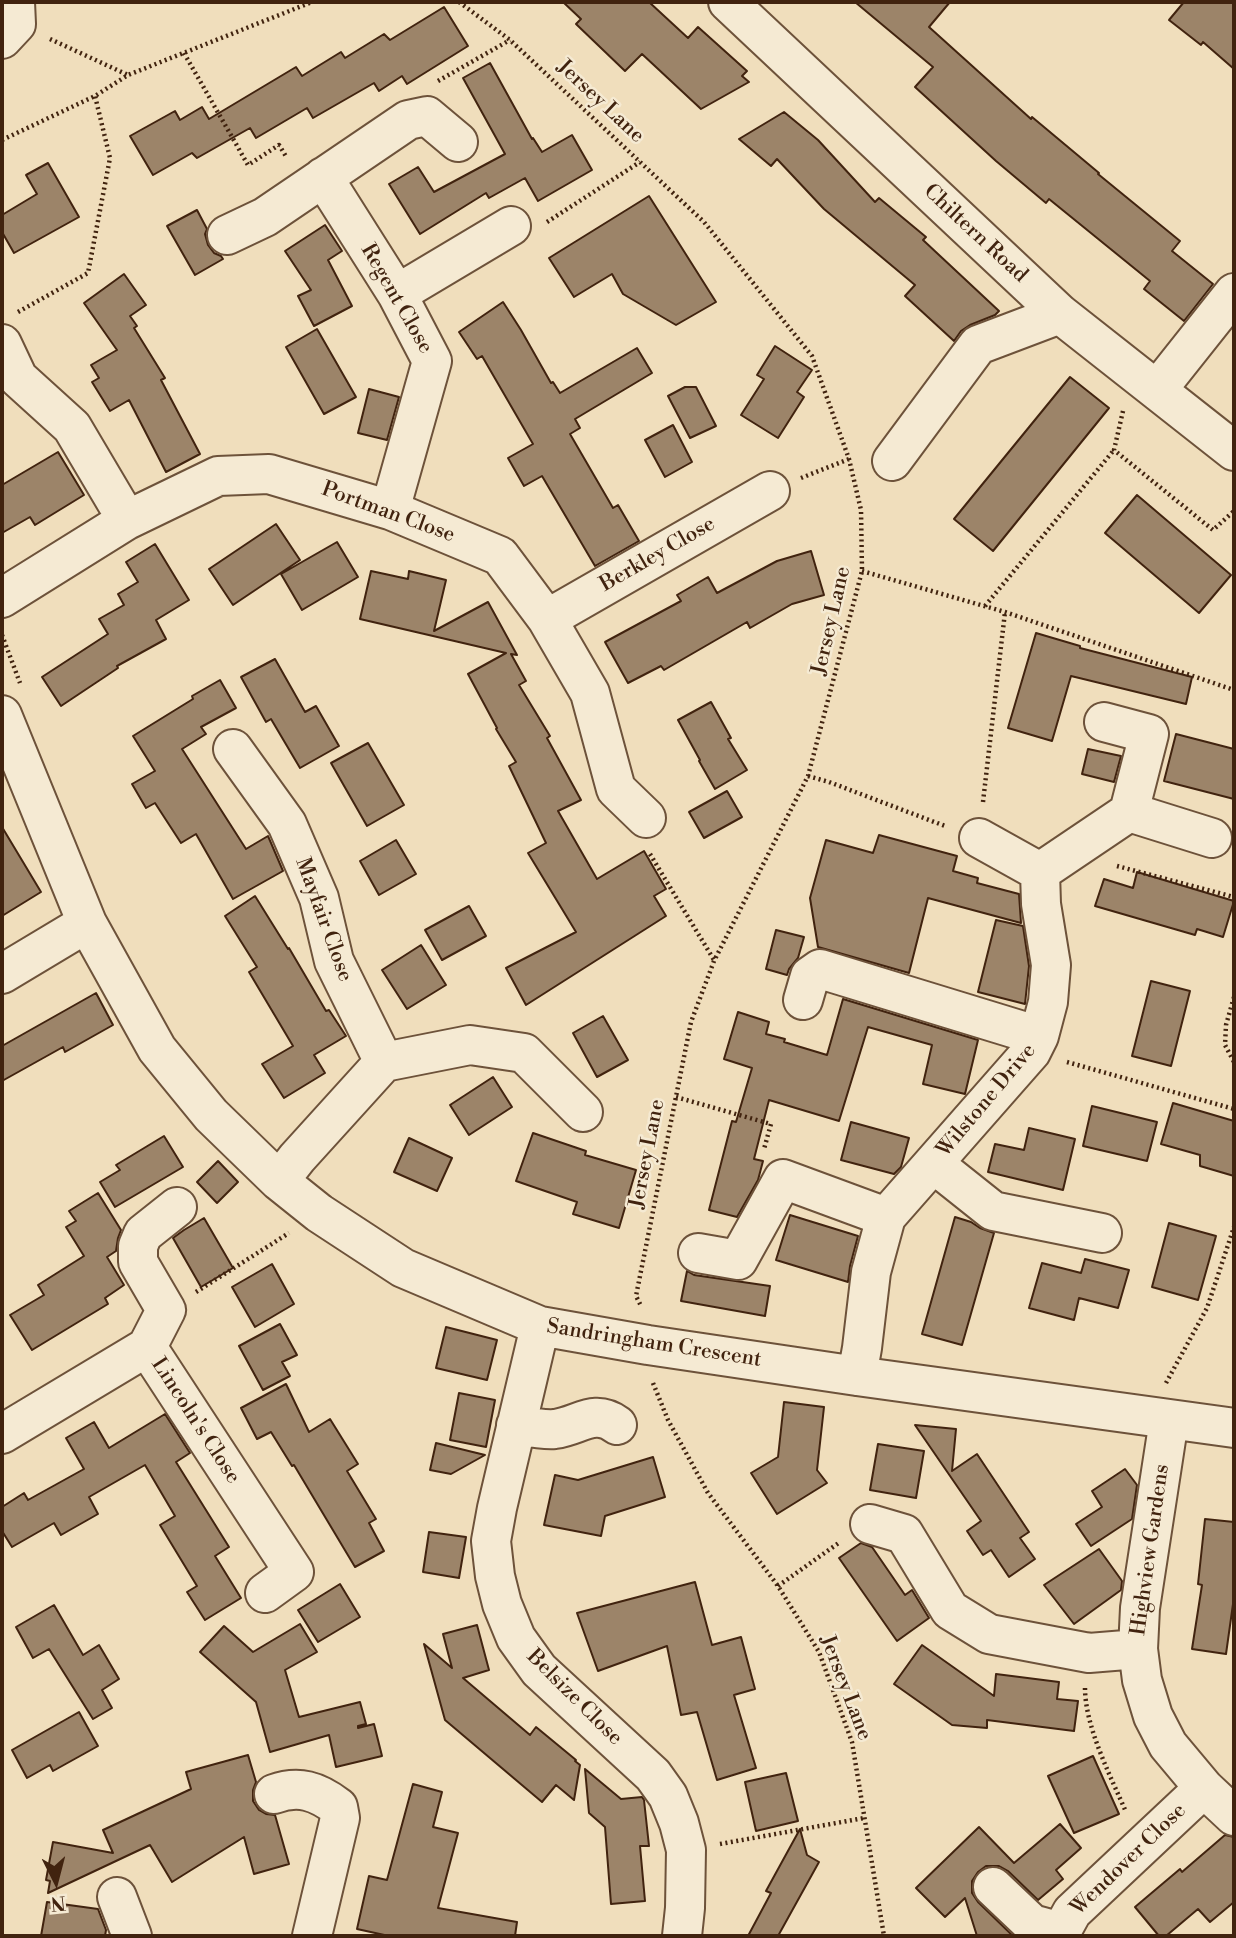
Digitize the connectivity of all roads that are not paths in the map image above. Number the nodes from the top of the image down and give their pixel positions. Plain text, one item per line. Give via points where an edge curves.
1 (728, 2) edge
2 (458, 142) dead end
3 (314, 183) junction
4 (511, 226) road end
5 (227, 235) dead end
6 (1234, 293) edge
7 (397, 295) junction
8 (1059, 314) junction
9 (7, 330) edge
10 (1145, 381) junction
11 (1234, 451) edge
12 (892, 461) dead end
13 (770, 491) road end
14 (390, 510) junction
15 (127, 520) junction
16 (2, 598) edge
17 (547, 619) junction
18 (2, 715) edge
19 (1104, 722) dead end
20 (233, 748) dead end
21 (1129, 812) junction
22 (646, 817) road end
23 (979, 838) road end
24 (1212, 838) dead end
25 (1040, 872) junction
26 (87, 923) junction
27 (2, 974) edge
28 (803, 1000) dead end
29 (1035, 1044) junction
30 (384, 1062) junction
31 (583, 1112) dead end
32 (934, 1164) junction
33 (279, 1181) junction
34 (177, 1207) dead end
35 (886, 1217) junction
36 (1102, 1233) dead end
37 (698, 1253) dead end
38 (540, 1326) junction
39 (147, 1347) junction
40 (857, 1376) junction
41 (1167, 1403) junction
42 (617, 1425) dead end
43 (516, 1426) junction
44 (1234, 1428) edge
45 (2, 1434) edge
46 (870, 1524) road end
47 (265, 1593) dead end
48 (1138, 1649) junction
49 (1204, 1788) junction
50 (274, 1794) dead end
51 (1234, 1816) edge
52 (993, 1887) dead end
53 (117, 1897) dead end
54 (1061, 1934) edge
55 (132, 1936) edge
56 (312, 1936) edge
57 (682, 1936) edge

1 - 8 street, Chiltern Road
2 - 3 street via 427,116 408,120
3 - 5 street via 265,217
3 - 7 street, Regent Close
4 - 7 street
6 - 10 street
7 - 14 street, Regent Close via 432,361
8 - 10 street, Chiltern Road
8 - 12 street via 978,345
9 - 15 street via 18,379 72,427
10 - 11 street, Chiltern Road
13 - 17 street, Berkley Close
14 - 15 street, Portman Close via 269,474 218,475
14 - 17 street, Portman Close via 500,556
15 - 16 street, Portman Close
17 - 22 street, Portman Close via 590,693 616,789
18 - 26 street, Sandringham Crescent
19 - 21 street via 1149,734
20 - 30 street, Mayfair Close via 287,824 319,898 334,961
21 - 24 street
21 - 25 street
23 - 25 street
25 - 29 street, Wilstone Drive via 1051,965 1048,1002
26 - 27 street
26 - 33 street, Sandringham Crescent via 157,1049 211,1115
28 - 29 street via 810,976 820,969
29 - 32 street, Wilstone Drive
30 - 31 street via 470,1045 524,1053
30 - 33 street
32 - 35 street, Wilstone Drive
32 - 36 street, Wilstone Drive via 993,1212
33 - 38 street, Sandringham Crescent via 403,1268
34 - 39 street via 143,1234 138,1246 138,1262 166,1310
35 - 37 street via 783,1179 738,1260
35 - 40 street, Wilstone Drive via 871,1272
38 - 40 street, Sandringham Crescent
38 - 43 street, Belsize Close
39 - 45 street, Lincoln's Close
39 - 47 street, Lincoln's Close via 294,1572
40 - 41 street, Sandringham Crescent
41 - 44 street, Sandringham Crescent
41 - 48 street, Highview Gardens
42 - 43 street via 607,1418 594,1418 554,1429
43 - 57 street, Belsize Close via 491,1541 502,1604 516,1638 539,1670 653,1774 668,1797 686,1850
46 - 48 street via 904,1534 950,1610 989,1634 1088,1653
48 - 49 street, Highview Gardens via 1153,1716 1168,1745
49 - 51 street, Highview Gardens
49 - 54 street, Wendover Close via 1072,1912
50 - 56 street via 302,1788 338,1807 340,1818
52 - 54 street via 1032,1924
53 - 55 street

